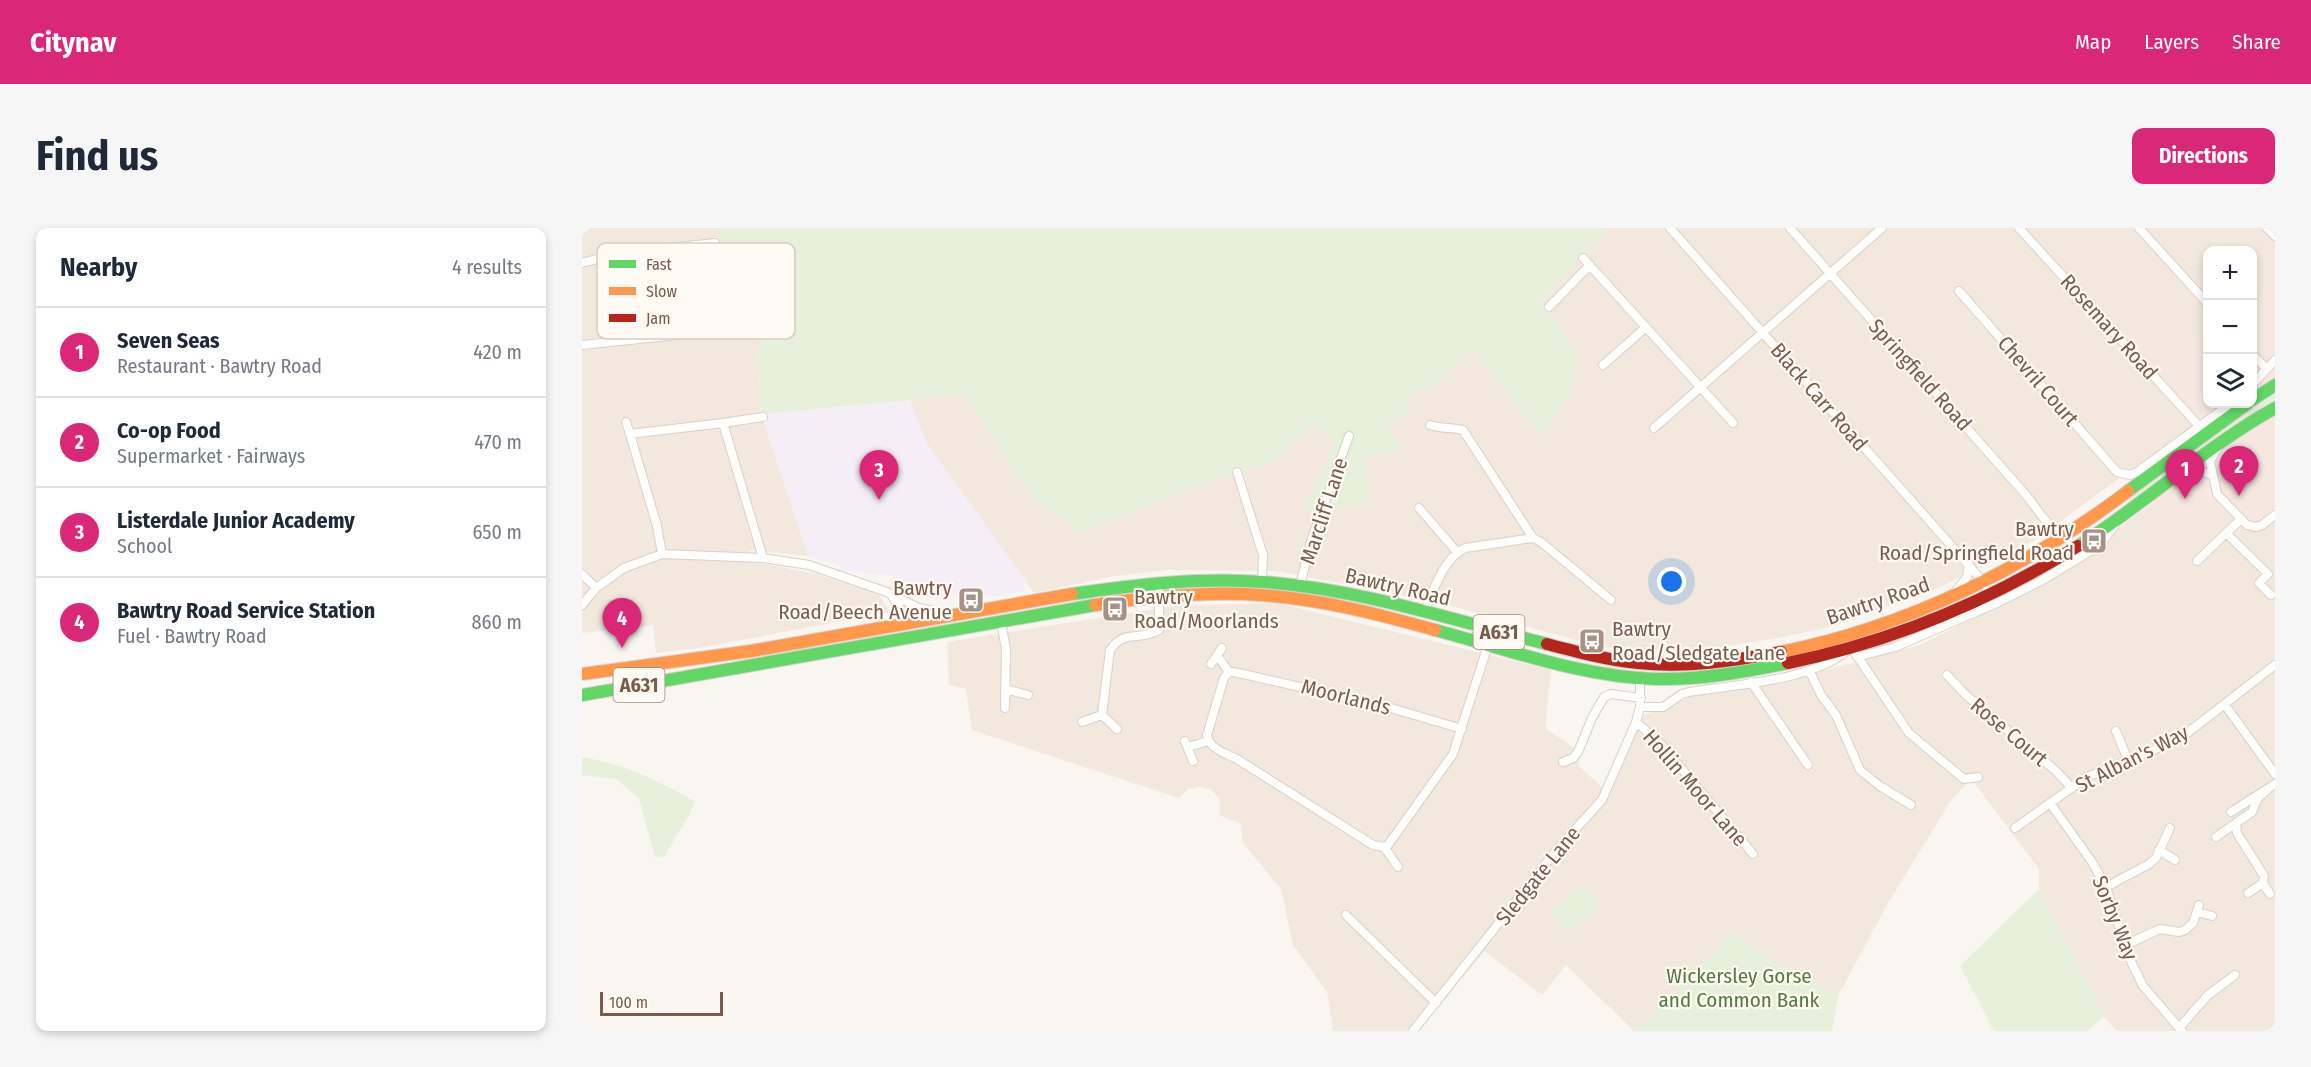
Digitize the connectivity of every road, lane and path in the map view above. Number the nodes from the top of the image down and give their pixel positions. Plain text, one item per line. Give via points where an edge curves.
1 (1670, 228) edge
2 (1790, 228) edge
3 (1882, 228) edge
4 (2019, 228) edge
5 (2139, 228) edge
6 (2267, 228) edge
7 (2275, 236) edge
8 (597, 259) edge
9 (582, 263) edge
10 (1829, 273) junction
11 (1959, 291) dead end
12 (2204, 300) edge
13 (1549, 307) dead end
14 (1645, 328) junction
15 (1762, 332) junction
16 (639, 339) edge
17 (582, 345) edge
18 (2257, 358) edge
19 (2275, 360) edge
20 (1603, 365) dead end
21 (2266, 368) junction
22 (2257, 380) edge
23 (2275, 385) edge
24 (1699, 387) junction
25 (2257, 397) edge
26 (2224, 408) edge
27 (2242, 408) edge
28 (2275, 408) edge
29 (763, 417) dead end
30 (626, 422) dead end
31 (723, 423) junction
32 (1733, 423) dead end
33 (1430, 425) dead end
34 (2199, 426) junction
35 (1654, 428) dead end
36 (630, 434) junction
37 (1349, 436) dead end
38 (2219, 445) junction
39 (1237, 472) dead end
40 (2180, 473) junction
41 (2212, 476) junction
42 (1419, 507) dead end
43 (2275, 515) edge
44 (2120, 517) junction
45 (2240, 520) junction
46 (2049, 524) junction
47 (2071, 533) junction
48 (2226, 533) junction
49 (1533, 538) junction
50 (2043, 550) junction
51 (1457, 552) junction
52 (662, 554) junction
53 (763, 558) junction
54 (2197, 561) dead end
55 (1969, 565) junction
56 (582, 574) edge
57 (1262, 582) junction
58 (1983, 582) junction
59 (1158, 583) junction
60 (1300, 586) junction
61 (596, 588) junction
62 (887, 592) junction
63 (1955, 594) junction
64 (1990, 594) junction
65 (2271, 595) dead end
66 (1160, 597) junction
67 (1611, 600) dead end
68 (582, 605) edge
69 (1966, 606) junction
70 (1424, 613) junction
71 (953, 616) junction
72 (1001, 622) junction
73 (1466, 624) junction
74 (881, 629) junction
75 (1515, 636) junction
76 (1488, 645) junction
77 (1854, 652) junction
78 (1545, 659) junction
79 (1211, 664) dead end
80 (2275, 665) edge
81 (1809, 670) junction
82 (1229, 672) junction
83 (582, 674) edge
84 (1947, 675) dead end
85 (1640, 679) junction
86 (1751, 682) junction
87 (1005, 689) junction
88 (586, 694) edge
89 (1028, 695) dead end
90 (1640, 703) junction
91 (2225, 705) junction
92 (1005, 708) dead end
93 (1102, 715) junction
94 (1082, 722) dead end
95 (1636, 722) junction
96 (1117, 729) dead end
97 (1462, 729) junction
98 (2116, 730) dead end
99 (1208, 741) junction
100 (2128, 760) junction
101 (1193, 761) dead end
102 (1563, 762) dead end
103 (1809, 765) dead end
104 (2275, 774) edge
105 (1978, 777) dead end
106 (2271, 786) edge
107 (2072, 789) junction
108 (2050, 803) junction
109 (1911, 805) dead end
110 (2231, 812) dead end
111 (2236, 823) junction
112 (2015, 828) dead end
113 (2170, 828) dead end
114 (2216, 837) dead end
115 (1384, 847) junction
116 (2159, 850) junction
117 (1753, 854) dead end
118 (2175, 860) dead end
119 (1398, 867) dead end
120 (2263, 883) junction
121 (2106, 887) junction
122 (2248, 893) dead end
123 (2271, 894) dead end
124 (1346, 915) dead end
125 (2212, 915) dead end
126 (2125, 945) junction
127 (2235, 975) dead end
128 (1436, 1003) junction
129 (2180, 1029) edge
130 (1413, 1031) edge

1 - 15 street, Black Carr Road
2 - 10 street, Springfield Road
3 - 10 street
4 - 34 street, Rosemary Road
5 - 12 street
6 - 7 street
8 - 9 street
10 - 15 street
10 - 46 street, Springfield Road
11 - 34 street, Chevril Court via 2117,472 2137,472
13 - 14 street via 1586,262
14 - 20 street
14 - 24 street
15 - 24 street
15 - 55 street, Black Carr Road
16 - 17 street
18 - 21 street
19 - 21 street
21 - 22 street
23 - 25 main road
24 - 32 street
24 - 35 street
26 - 34 street
27 - 47 main road, Bawtry Road / A631
28 - 38 main road, Bawtry Road / A631
29 - 31 street
30 - 36 street
31 - 36 street
31 - 53 street
33 - 49 street via 1463,430
36 - 52 street
37 - 60 street, Marcliff Lane via 1311,541
38 - 40 main road, Bawtry Road / A631
38 - 41 street via 2210,461
39 - 57 street via 1263,555
40 - 41 street via 2196,470
40 - 44 main road, Bawtry Road / A631
41 - 45 street via 2217,494
42 - 51 street
43 - 45 street via 2256,527
44 - 64 main road, Bawtry Road / A631
44 - 77 street, Bawtry Road via 2102,542 2040,581 1975,614 1895,647
45 - 48 street
46 - 47 street, Springfield Road via 2057,531
46 - 50 street via 2049,540
47 - 50 main road, Bawtry Road / A631
48 - 54 street
48 - 65 street via 2268,574 2259,583
49 - 51 street
49 - 67 street
50 - 58 main road, Bawtry Road / A631
51 - 70 street via 1433,590
52 - 53 street
52 - 61 street via 624,568
53 - 62 street via 810,565
55 - 58 street, Black Carr Road
55 - 63 street via 1967,577
56 - 61 street
57 - 59 main road, Bawtry Road / A631
57 - 60 main road, Bawtry Road / A631
58 - 63 main road, Bawtry Road / A631
58 - 64 street, Black Carr Road
59 - 66 street
59 - 71 main road, Bawtry Road / A631
60 - 70 main road, Bawtry Road / A631
61 - 68 street
62 - 71 street via 919,608
62 - 74 street via 900,611 892,623
63 - 69 main road
63 - 75 main road, Bawtry Road / A631 via 1900,617 1818,643 1699,664 1623,661
64 - 69 main road, Bawtry Road / A631
66 - 72 main road, Bawtry Road / A631
66 - 76 main road, Bawtry Road / A631 via 1280,597 1346,609
66 - 93 street via 1159,630 1148,636 1125,636 1110,650
69 - 77 main road, Bawtry Road / A631
70 - 73 main road, Bawtry Road / A631
71 - 74 main road, Bawtry Road / A631
72 - 87 street via 1006,649
72 - 88 main road, Bawtry Road / A631
73 - 75 main road, Bawtry Road / A631
73 - 76 street via 1483,635
74 - 83 main road, Bawtry Road / A631
75 - 78 main road, A631 via 1515,646
76 - 78 main road, Bawtry Road / A631
76 - 97 street
77 - 81 street, Bawtry Road
77 - 85 main road, Bawtry Road / A631 via 1698,678
77 - 105 street via 1909,733 1964,779
78 - 85 main road, Bawtry Road / A631
79 - 82 street via 1219,651
80 - 91 street, St Alban's Way
81 - 86 street, Bawtry Road
81 - 109 street via 1836,715 1860,770
82 - 97 street, Moorlands via 1355,698
82 - 99 street via 1208,729
83 - 88 main road via 593,681 594,687
84 - 107 street, Rose Court
85 - 90 street
86 - 90 street, Bawtry Road via 1689,692 1663,707
86 - 103 street
87 - 89 street
87 - 92 street
90 - 95 street, Sledgate Lane
90 - 102 street, Bawtry Road via 1611,694 1604,697 1578,752
91 - 100 street, St Alban's Way via 2173,742
91 - 104 street
93 - 94 street
93 - 96 street
95 - 117 street, Hollin Moor Lane via 1661,744
95 - 128 street, Sledgate Lane via 1602,800 1559,847
97 - 115 street via 1453,754 1392,842
98 - 100 street
99 - 101 street via 1187,744
99 - 115 street via 1373,845
100 - 107 street, St Alban's Way via 2087,777
106 - 110 street
106 - 111 street via 2258,798 2252,812
107 - 108 street, St Alban's Way
108 - 112 street, St Alban's Way
108 - 121 street, Sorby Way
111 - 114 street
111 - 120 street via 2237,833 2264,876
113 - 116 street
115 - 119 street
116 - 118 street
116 - 121 street via 2142,870
120 - 122 street
120 - 123 street
121 - 126 street, Sorby Way
124 - 128 street
125 - 126 street via 2198,909 2193,923 2185,930 2160,929
126 - 129 street, Sorby Way via 2143,986
127 - 129 street via 2208,995
128 - 130 street, Sledgate Lane

